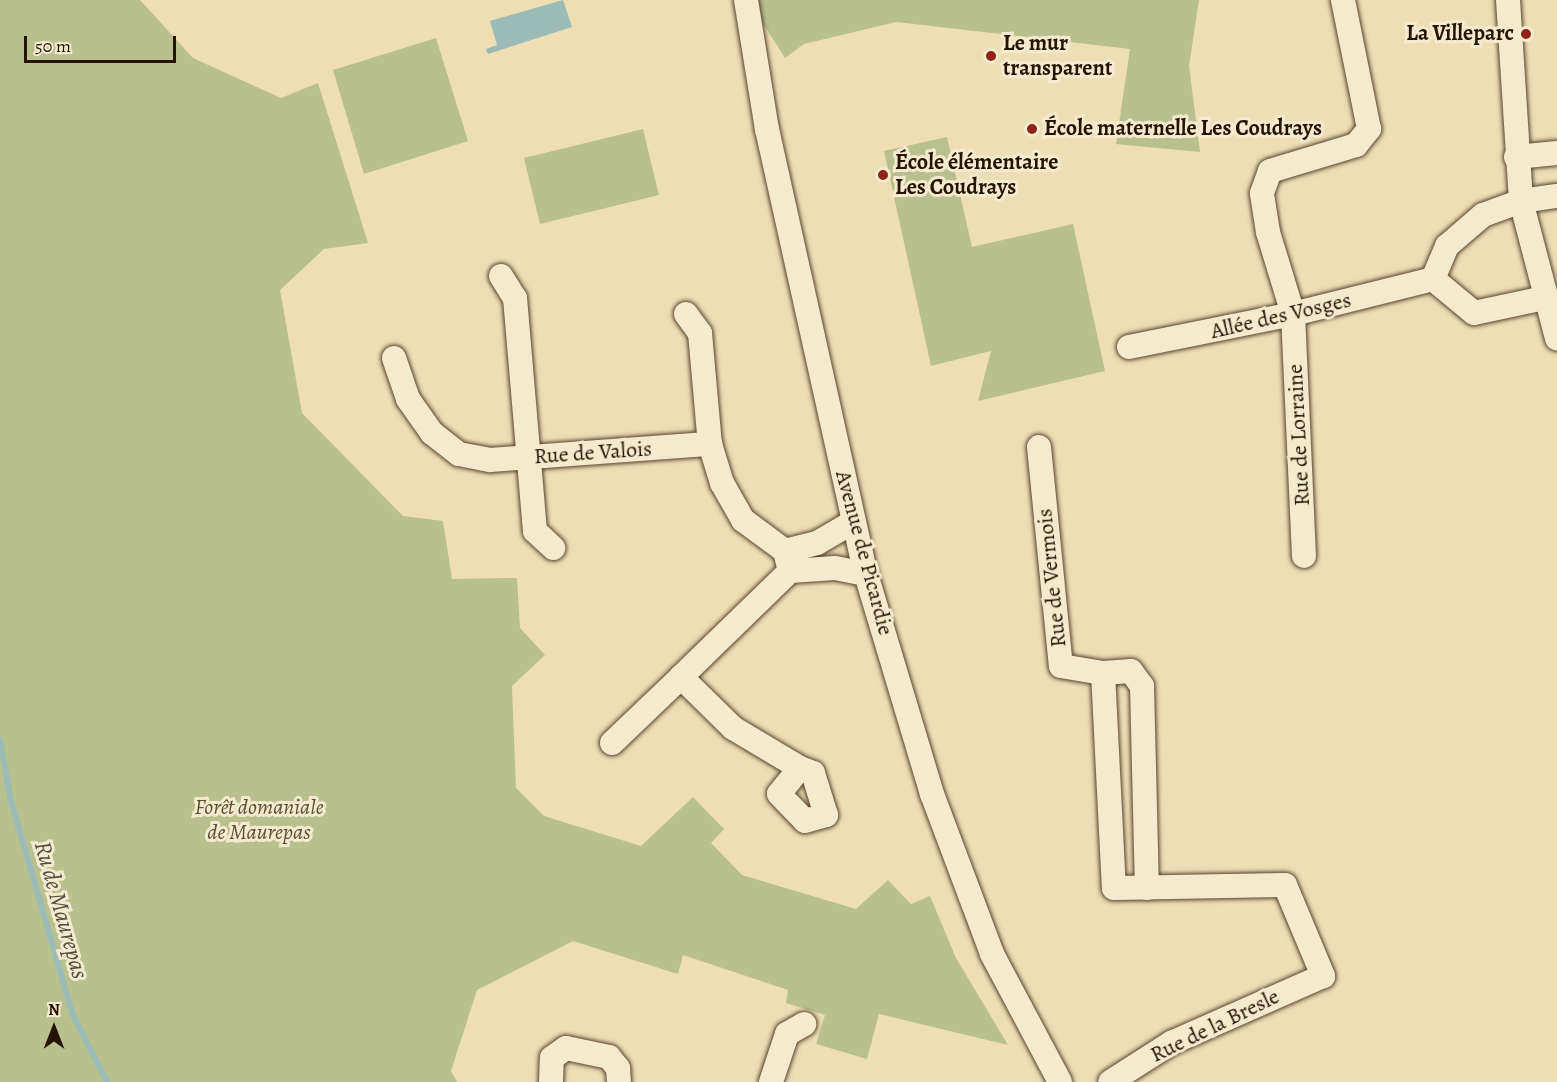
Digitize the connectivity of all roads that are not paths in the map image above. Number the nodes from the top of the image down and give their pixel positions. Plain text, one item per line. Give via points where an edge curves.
1 (746, 0) edge
2 (1343, 0) edge
3 (1508, 0) edge
4 (1557, 153) edge
5 (1516, 158) junction
6 (1557, 196) edge
7 (1521, 201) junction
8 (501, 276) dead end
9 (1433, 279) junction
10 (1544, 298) junction
11 (686, 314) dead end
12 (1293, 314) junction
13 (1557, 338) edge
14 (1129, 347) dead end
15 (394, 358) dead end
16 (710, 444) junction
17 (1040, 447) dead end
18 (527, 458) junction
19 (853, 522) junction
20 (553, 548) dead end
21 (1304, 556) dead end
22 (788, 561) junction
23 (866, 574) junction
24 (1103, 674) junction
25 (681, 677) junction
26 (612, 743) dead end
27 (800, 768) dead end
28 (1148, 888) junction
29 (804, 1024) dead end
30 (551, 1082) edge
31 (619, 1082) edge
32 (771, 1082) edge
33 (1060, 1082) edge
34 (1110, 1082) edge

1 - 19 street, Avenue de Picardie via 767,129
2 - 12 street, Rue de Lorraine via 1369,129 1356,145 1270,171 1262,193 1268,232
3 - 5 street
4 - 5 street
5 - 7 street
6 - 7 street
7 - 9 street via 1483,215 1447,246
7 - 10 street
8 - 18 street via 515,298
9 - 10 street via 1474,314
9 - 12 street, Allée des Vosges
10 - 13 street
11 - 16 street via 699,333
12 - 14 street, Allée des Vosges
12 - 21 street, Rue de Lorraine
15 - 18 street, Rue de Valois via 408,399 432,433 459,454 490,460
16 - 18 street, Rue de Valois
16 - 22 street via 722,483 743,520
17 - 24 street, Rue de Vermois via 1061,666
18 - 20 street via 535,531
19 - 22 street
19 - 23 street, Avenue de Picardie
22 - 23 street
22 - 25 street
23 - 33 street, Avenue de Picardie via 932,794 984,932 1009,991
24 - 28 street via 1114,888
24 - 28 street, Rue de Vermois via 1131,671 1142,686
25 - 26 street
25 - 27 street via 733,728
28 - 34 street, Rue de la Bresle via 1285,885 1323,976 1171,1043
29 - 32 street via 787,1034
30 - 31 street via 552,1059 566,1048 609,1057 618,1068

